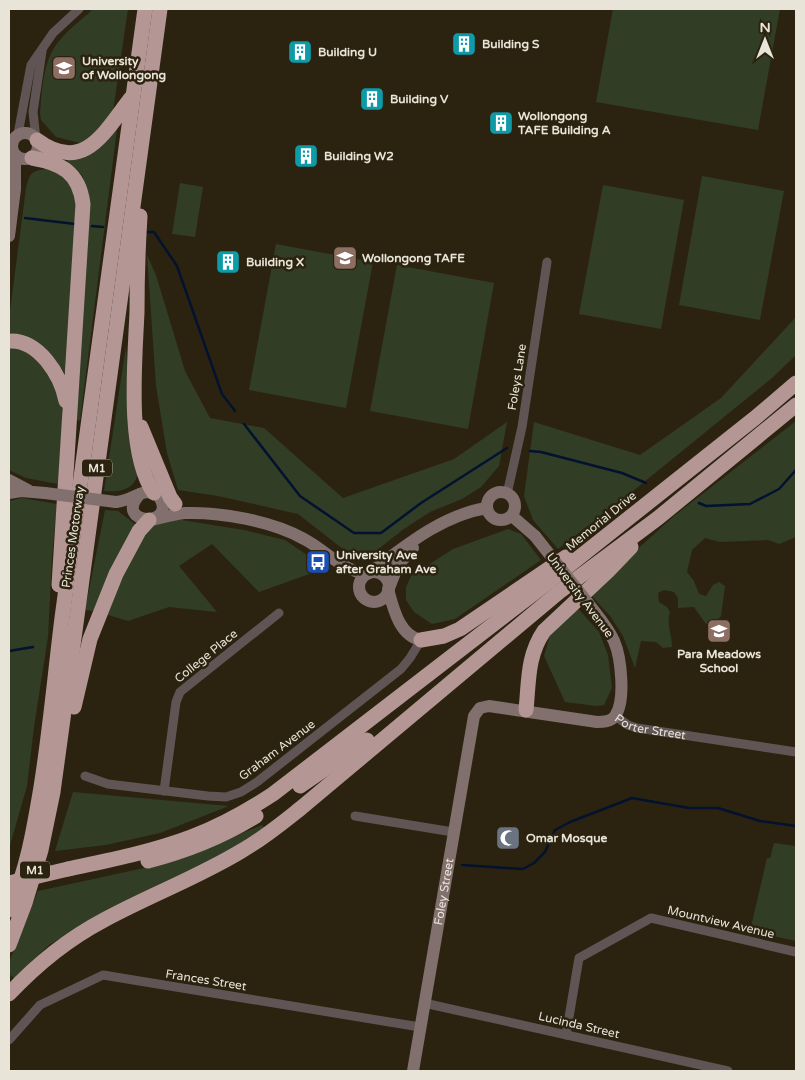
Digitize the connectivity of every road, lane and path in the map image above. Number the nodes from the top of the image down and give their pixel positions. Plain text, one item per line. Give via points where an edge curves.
1 (79, 9) edge
2 (145, 9) edge
3 (160, 9) edge
4 (42, 48) junction
5 (132, 97) junction
6 (15, 135) edge
7 (36, 140) junction
8 (141, 143) junction
9 (13, 154) edge
10 (30, 158) junction
11 (15, 189) junction
12 (9, 236) edge
13 (547, 262) dead end
14 (9, 341) edge
15 (796, 383) edge
16 (135, 393) junction
17 (796, 405) edge
18 (70, 417) junction
19 (9, 480) edge
20 (39, 492) junction
21 (9, 493) edge
22 (151, 494) junction
23 (507, 494) junction
24 (116, 502) junction
25 (647, 503) junction
26 (176, 504) junction
27 (487, 508) junction
28 (209, 514) junction
29 (512, 516) junction
30 (658, 518) junction
31 (146, 519) junction
32 (430, 530) junction
33 (337, 562) junction
34 (368, 573) junction
35 (388, 588) junction
36 (365, 598) junction
37 (279, 613) dead end
38 (62, 623) junction
39 (400, 624) junction
40 (420, 640) junction
41 (435, 694) junction
42 (526, 710) junction
43 (477, 711) joint
44 (615, 716) junction
45 (796, 752) edge
46 (85, 776) dead end
47 (164, 791) junction
48 (53, 792) junction
49 (355, 816) dead end
50 (453, 832) junction
51 (66, 874) junction
52 (12, 889) edge
53 (9, 903) edge
54 (9, 910) edge
55 (9, 945) edge
56 (796, 952) edge
57 (9, 994) edge
58 (424, 1003) junction
59 (420, 1028) junction
60 (566, 1035) junction
61 (9, 1040) edge
62 (413, 1071) edge
63 (728, 1071) edge

1 - 4 street
2 - 5 highway, Princes Motorway / M1
3 - 8 highway, Princes Motorway / M1
4 - 6 street via 28,74
4 - 7 street via 32,112
5 - 7 highway via 98,140 86,149 63,153
5 - 38 highway, Princes Motorway / M1
6 - 7 main road via 28,133
6 - 9 main road
7 - 10 main road via 37,150
8 - 16 highway via 143,184 138,249
8 - 48 highway, Princes Motorway / M1
9 - 10 main road via 22,159
9 - 11 main road
10 - 11 main road
10 - 18 highway via 52,162 67,170 76,180 82,195 84,213
11 - 12 main road
13 - 23 street, Foleys Lane via 522,427
14 - 18 highway via 26,345 54,368
15 - 25 highway, Memorial Drive
16 - 22 highway via 136,433
16 - 26 highway via 144,435
17 - 30 highway
18 - 38 highway via 58,578
19 - 20 main road
20 - 21 main road
20 - 24 main road, bridge
22 - 24 main road
22 - 26 main road
22 - 31 main road via 161,500 162,507 156,518
22 - 31 main road via 135,499 133,504 135,512
23 - 27 main road via 499,492 491,496
23 - 29 main road via 515,504
24 - 31 main road
25 - 40 highway via 460,629 444,636
25 - 51 highway, Memorial Drive via 423,680 249,809 181,841
26 - 28 main road
27 - 29 main road via 491,516 499,520
27 - 32 main road via 455,517
28 - 31 main road via 184,513
28 - 33 main road via 281,528 316,546
29 - 44 main road, University Avenue, bridge via 535,536 610,634 620,659 621,688
30 - 41 highway via 559,592
30 - 42 highway via 544,631 530,661
31 - 48 highway via 116,574 90,639
32 - 34 main road
32 - 35 main road via 401,560
33 - 34 main road via 351,570
33 - 36 main road
34 - 35 main road via 382,574
34 - 36 main road via 360,584 360,592
35 - 36 main road via 380,600
35 - 39 main road
36 - 39 main road
37 - 47 street, College Place via 180,692
38 - 52 highway, Princes Motorway / M1 via 36,821
39 - 40 main road
40 - 47 street, Graham Avenue via 401,669 241,792 226,797
41 - 51 highway via 257,815 206,843 130,866
41 - 57 highway via 261,839 221,863 79,934 51,954
42 - 43 main road, Porter Street via 489,706
42 - 44 main road, Porter Street via 597,722 608,721
43 - 50 main road, Foley Street via 471,723
44 - 45 street, Porter Street via 637,728
46 - 47 street, Graham Avenue via 108,784
48 - 55 highway, Princes Motorway / M1 via 36,868
49 - 50 street
50 - 58 main road, Foley Street
51 - 52 highway
52 - 53 highway
52 - 54 highway, Princes Motorway / M1
56 - 60 street, Mountview Avenue via 651,918 578,958
58 - 59 main road, Foley Street
58 - 60 street, Lucinda Street
59 - 61 street, Frances Street via 104,976 40,1006
59 - 62 main road, Foley Street
60 - 63 street, Lucinda Street

